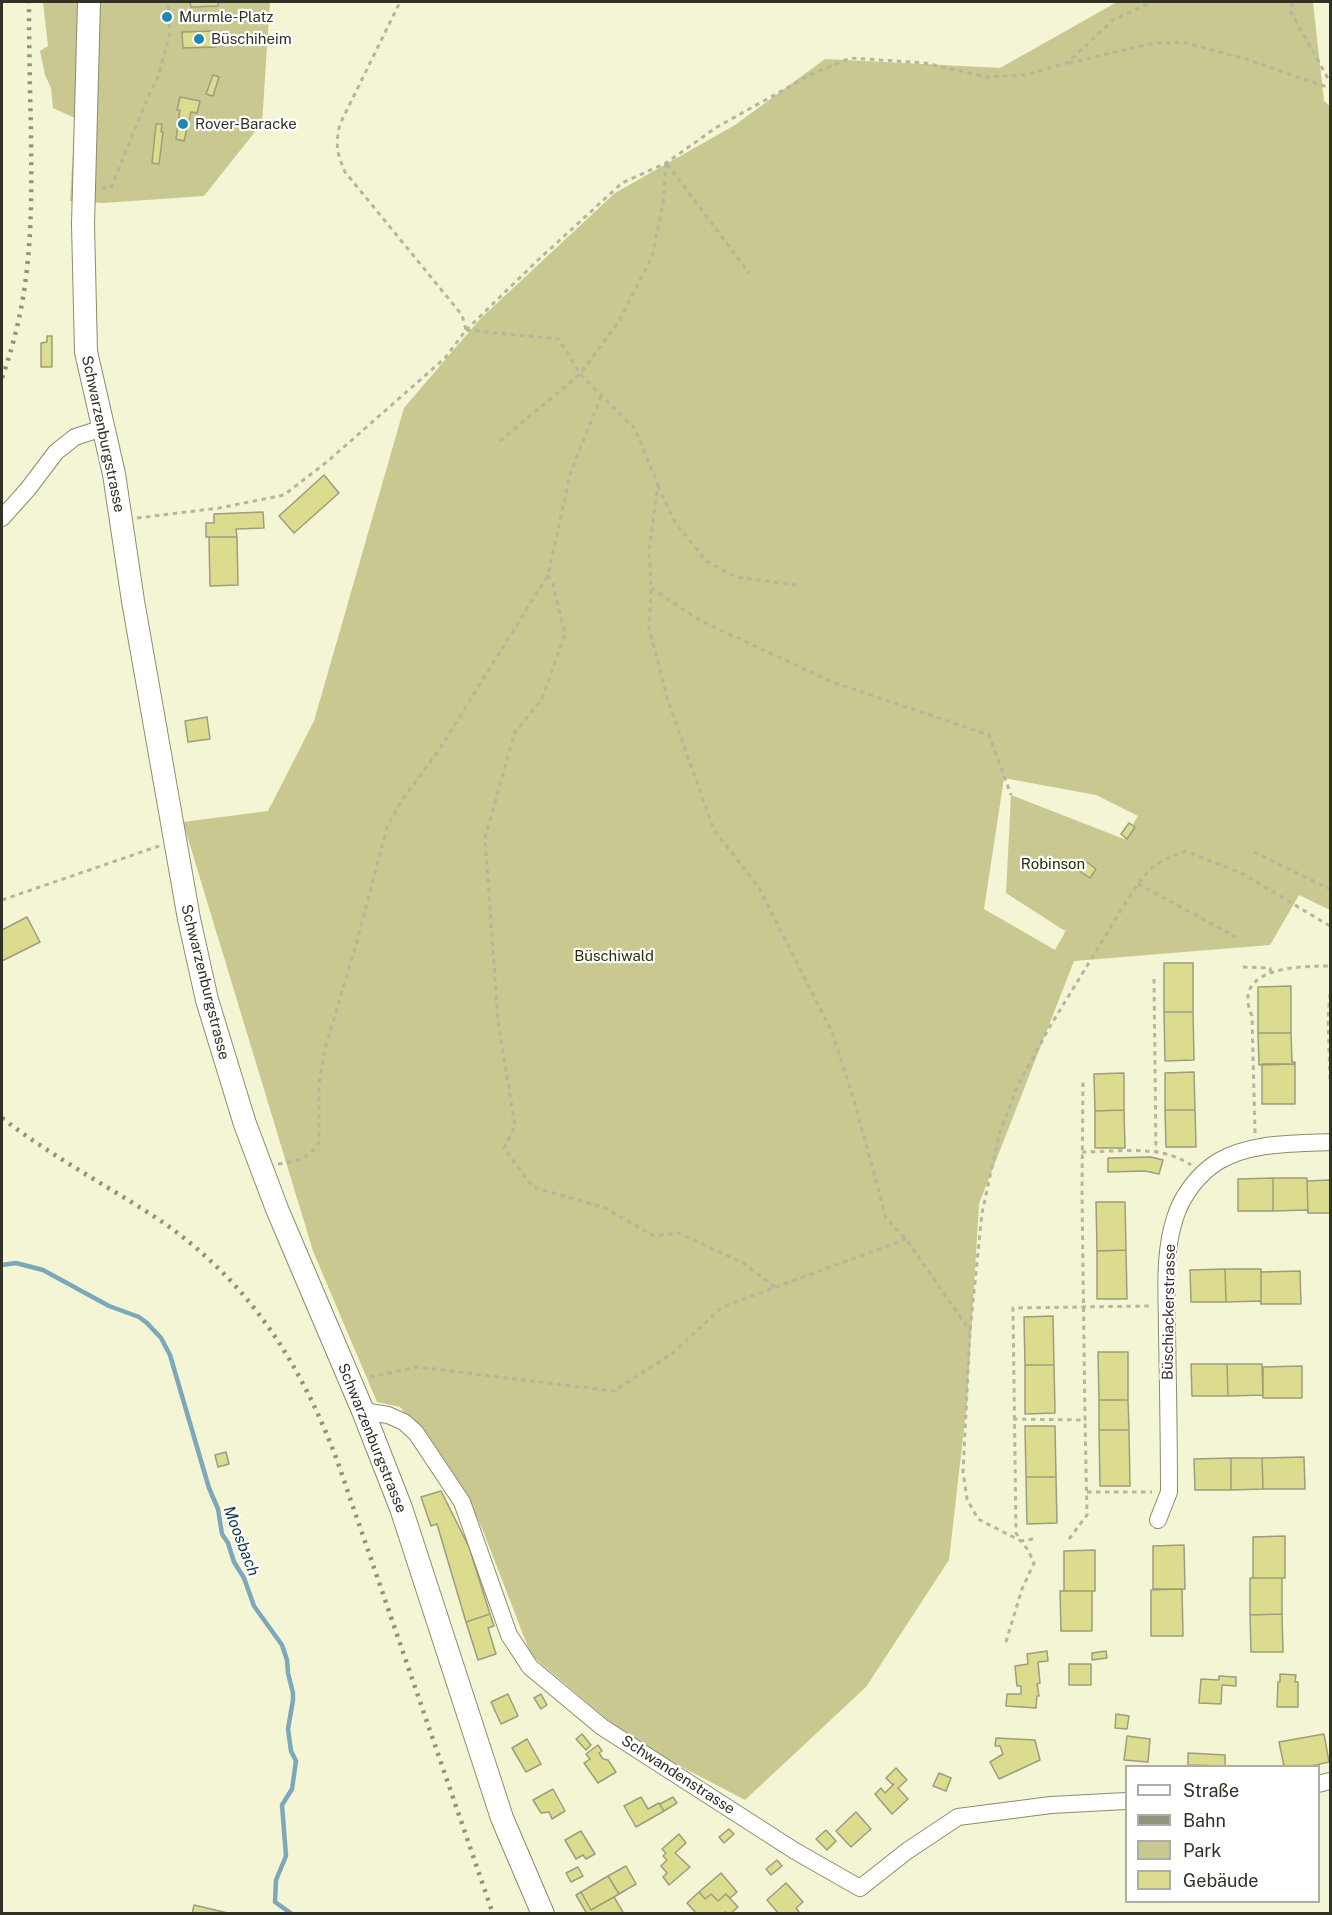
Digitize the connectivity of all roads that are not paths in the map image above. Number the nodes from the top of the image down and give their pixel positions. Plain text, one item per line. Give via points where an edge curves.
1 (89, 2) edge
2 (103, 428) junction
3 (2, 518) edge
4 (1330, 1142) edge
5 (363, 1411) junction
6 (1158, 1520) dead end
7 (1125, 1801) edge
8 (543, 1914) edge

1 - 2 main road, Schwarzenburgstrasse via 83,224 85,334
2 - 3 street via 75,437 56,452
2 - 5 main road, Schwarzenburgstrasse via 114,474 174,840 207,1000 260,1165
4 - 6 street, Büschiackerstrasse via 1260,1146 1236,1153 1196,1180 1175,1216 1167,1258 1169,1492
5 - 7 street, Schwandenstrasse via 388,1415 416,1433 462,1502 509,1635 530,1667 602,1726 795,1851 860,1888 958,1817 1051,1805
5 - 8 main road, Schwarzenburgstrasse via 401,1508 502,1818

